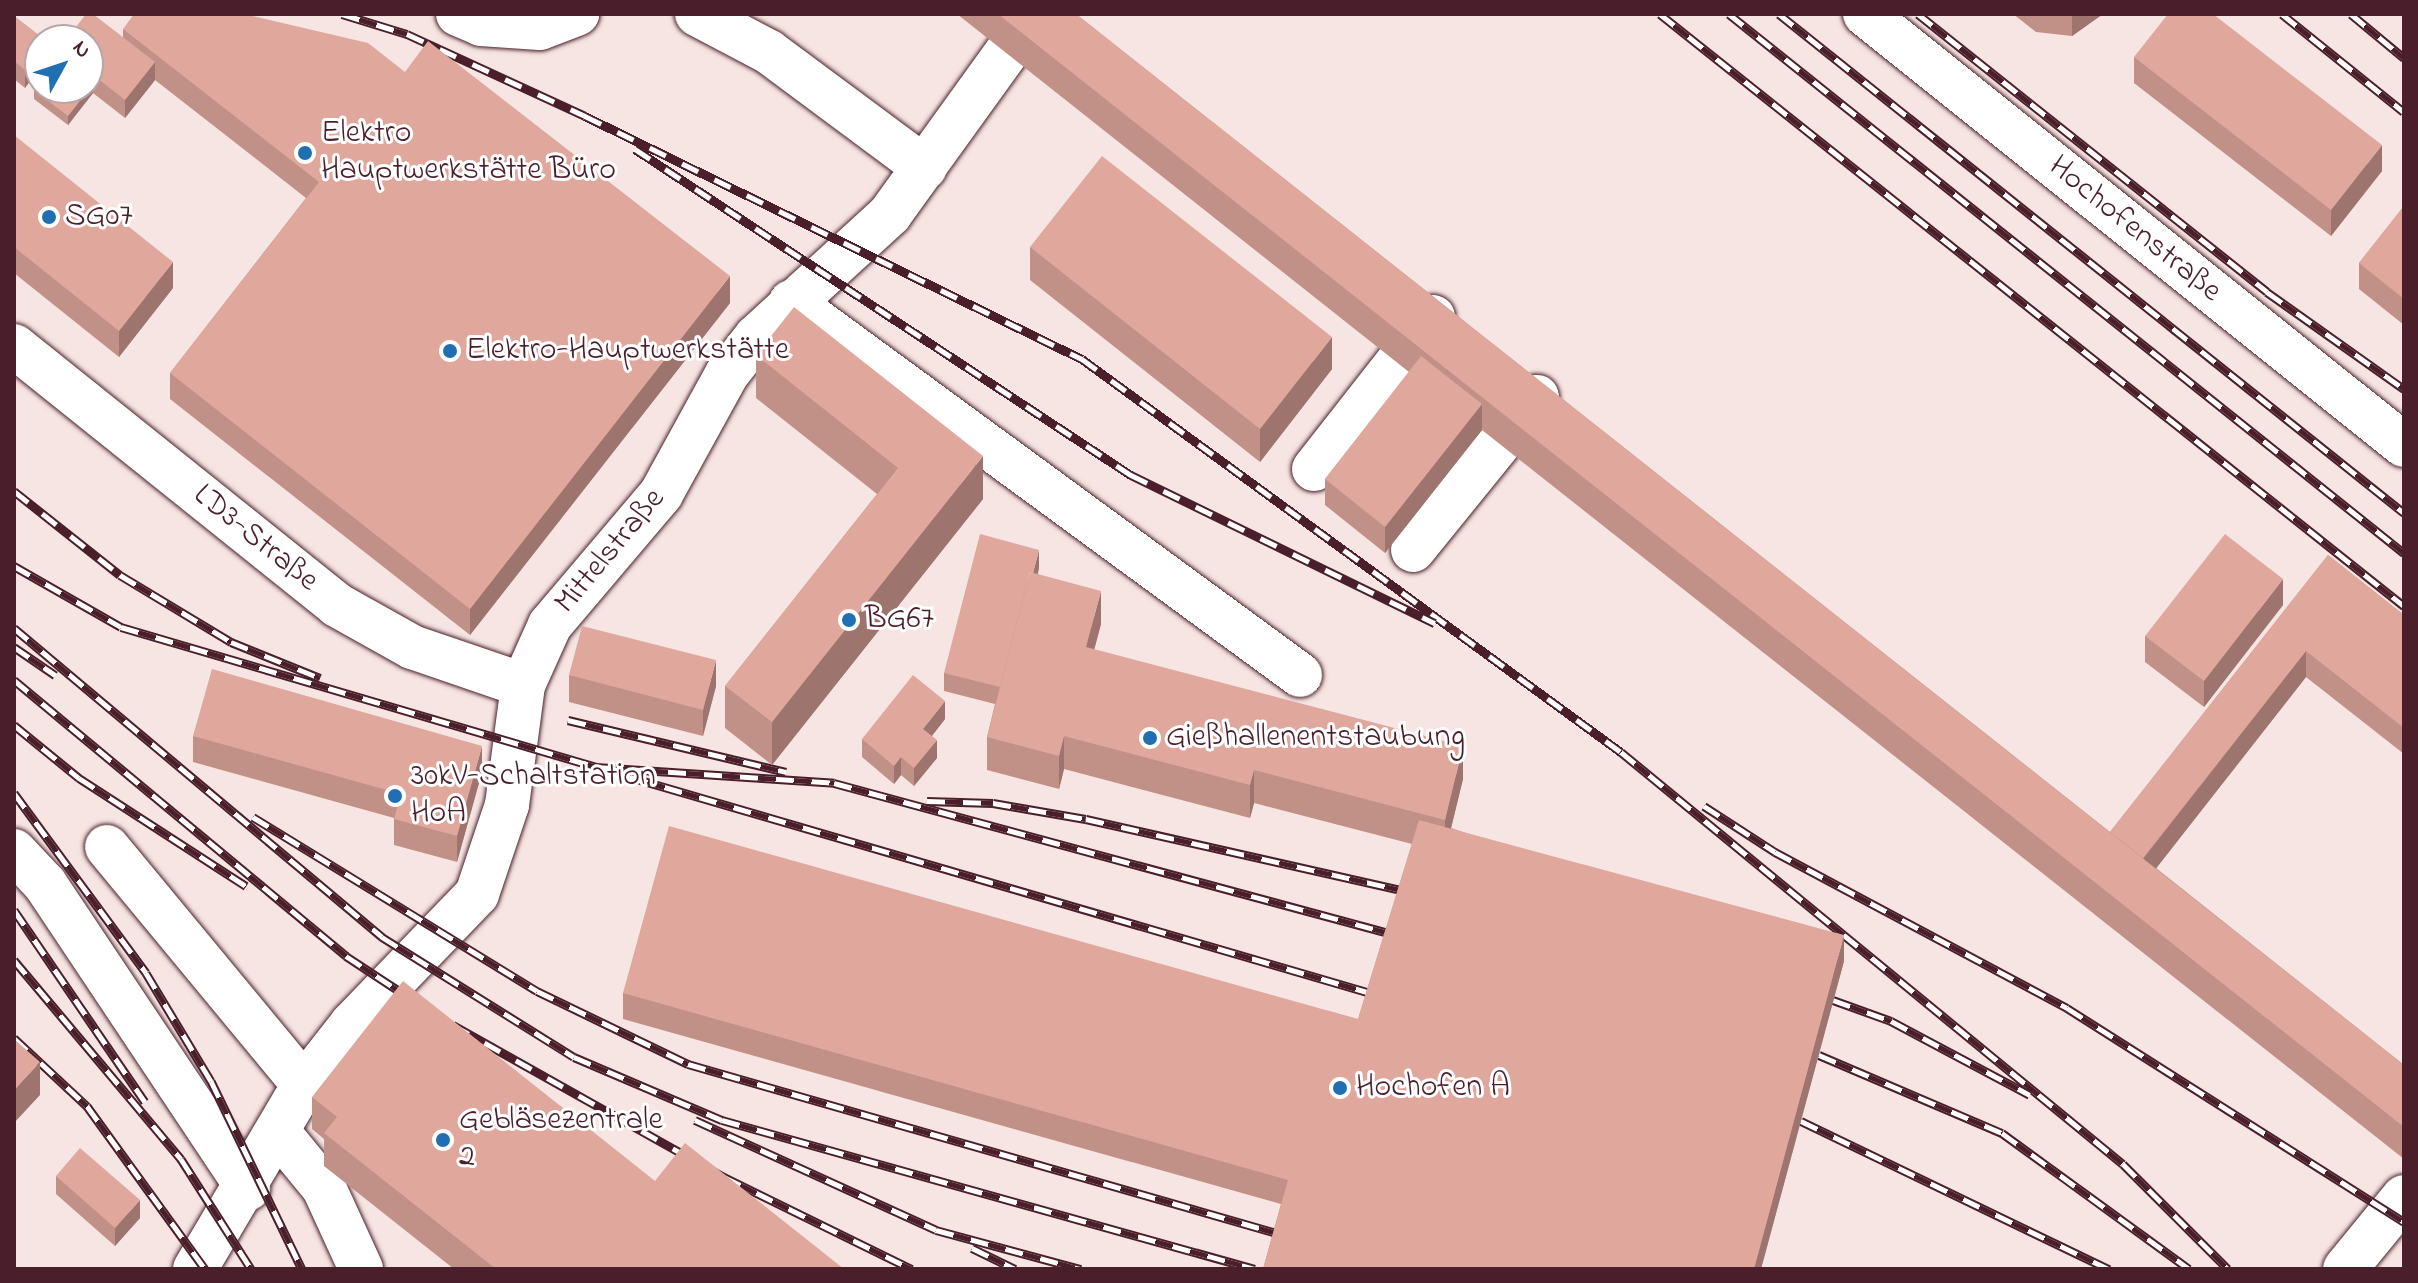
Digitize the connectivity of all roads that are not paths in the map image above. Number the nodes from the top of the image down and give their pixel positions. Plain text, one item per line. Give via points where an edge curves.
1 (458, 14) edge
2 (577, 14) edge
3 (697, 14) edge
4 (1034, 14) edge
5 (1865, 14) edge
6 (925, 168) junction
7 (1406, 277) edge
8 (791, 302) junction
9 (1442, 306) junction
10 (1476, 333) edge
11 (14, 346) edge
12 (1511, 361) edge
13 (1545, 388) junction
14 (1582, 418) edge
15 (2404, 445) edge
16 (1314, 469) dead end
17 (1413, 550) dead end
18 (1300, 675) dead end
19 (523, 685) junction
20 (107, 847) dead end
21 (14, 851) edge
22 (304, 1085) junction
23 (278, 1132) junction
24 (248, 1188) junction
25 (2404, 1197) edge
26 (195, 1269) edge
27 (361, 1269) edge
28 (2345, 1269) edge

1 - 2 street via 481,24 540,28
3 - 6 street via 769,52
4 - 6 street, Mittelstraße
5 - 15 street, Hochofenstraße
6 - 8 street, Mittelstraße via 858,246
7 - 9 street
8 - 18 street
8 - 19 street, Mittelstraße via 727,374 644,518 550,625
9 - 10 street
9 - 16 street
11 - 19 street, LD3-Straße via 337,605 412,647
12 - 13 street
13 - 14 street
13 - 17 street
19 - 22 street, Mittelstraße via 507,805 477,894 352,1024
20 - 22 street
21 - 24 street via 45,884
22 - 23 street, Mittelstraße
23 - 24 street, Mittelstraße
23 - 27 street via 324,1188
24 - 26 street, Mittelstraße
25 - 28 street

